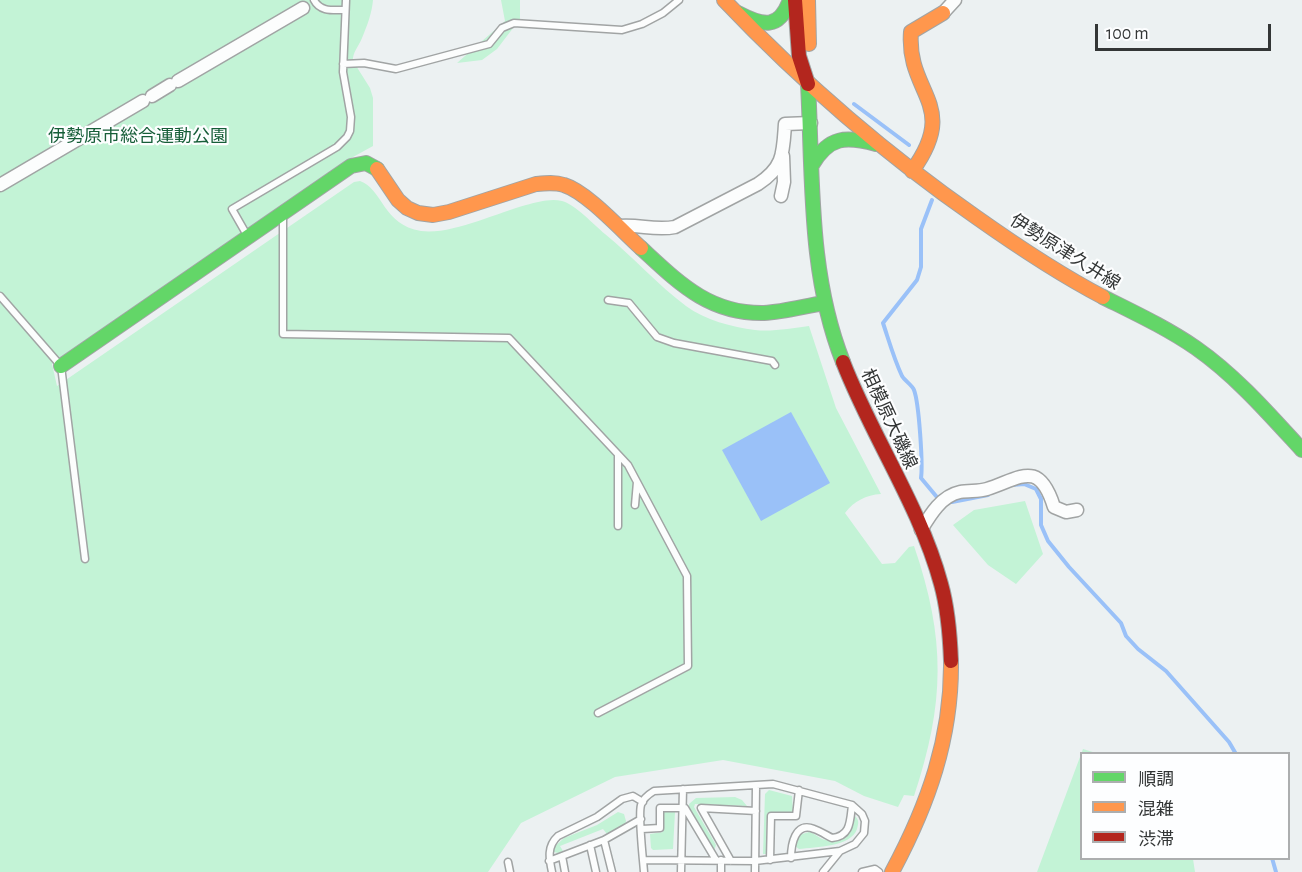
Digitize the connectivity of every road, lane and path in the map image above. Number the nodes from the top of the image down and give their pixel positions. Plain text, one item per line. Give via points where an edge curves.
1 (314, 0) edge
2 (346, 0) edge
3 (679, 0) edge
4 (790, 0) edge
5 (795, 0) edge
6 (808, 0) edge
7 (955, 0) edge
8 (728, 5) edge
9 (303, 8) dead end
10 (345, 10) junction
11 (943, 13) joint
12 (343, 64) junction
13 (808, 84) junction
14 (811, 123) junction
15 (880, 145) junction
16 (783, 155) junction
17 (812, 165) junction
18 (912, 171) junction
19 (0, 185) edge
20 (780, 196) dead end
21 (283, 214) junction
22 (619, 226) junction
23 (248, 237) junction
24 (0, 296) edge
25 (608, 300) dead end
26 (824, 303) junction
27 (775, 365) dead end
28 (61, 366) junction
29 (1302, 450) edge
30 (618, 455) junction
31 (637, 482) junction
32 (635, 505) dead end
33 (1077, 510) dead end
34 (618, 526) dead end
35 (921, 530) junction
36 (85, 559) dead end
37 (598, 713) dead end
38 (756, 786) junction
39 (683, 789) junction
40 (798, 790) junction
41 (643, 802) junction
42 (852, 805) junction
43 (682, 808) junction
44 (756, 811) junction
45 (641, 819) junction
46 (642, 829) junction
47 (604, 840) junction
48 (590, 845) junction
49 (840, 851) junction
50 (562, 856) junction
51 (791, 858) junction
52 (643, 860) junction
53 (681, 860) junction
54 (719, 860) junction
55 (770, 860) junction
56 (549, 861) junction
57 (731, 861) junction
58 (755, 861) junction
59 (508, 862) dead end
60 (897, 870) edge
61 (510, 872) edge
62 (552, 872) edge
63 (565, 872) edge
64 (596, 872) edge
65 (612, 872) edge
66 (644, 872) edge
67 (681, 872) edge
68 (721, 872) edge
69 (755, 872) edge
70 (823, 872) edge
71 (862, 872) edge
72 (879, 872) edge

1 - 10 lane via 323,9
2 - 10 lane
3 - 12 lane via 653,19 622,30 514,22 502,28 489,44 396,69
4 - 8 main road via 785,13 770,24 752,21
5 - 13 main road via 800,56
6 - 13 main road
7 - 11 street
8 - 13 main road
9 - 19 street
10 - 12 lane
11 - 18 main road via 911,32 909,41 933,118 927,149
12 - 23 lane via 351,117 347,137 337,147 232,209
13 - 14 main road, 相模原大磯線
13 - 15 main road, 伊勢原津久井線
14 - 16 street via 785,124
14 - 17 main road, 相模原大磯線
15 - 17 main road via 856,138 838,139 820,152
15 - 18 main road, 伊勢原津久井線
16 - 20 street
16 - 22 street via 769,177 675,227 660,230 633,224
17 - 26 main road, 相模原大磯線
18 - 29 main road, 伊勢原津久井線 via 1047,265 1196,349 1221,368
21 - 22 main road via 351,166 367,163 376,168 403,206 420,213 442,214 525,188 558,183 574,188
21 - 23 main road
21 - 30 lane via 283,334 509,338
22 - 26 main road via 683,287 716,305 765,313
23 - 28 main road
24 - 28 lane
25 - 27 lane via 629,303 657,337 772,361
26 - 35 main road, 相模原大磯線 via 861,408
28 - 36 lane
30 - 31 lane
30 - 34 lane
31 - 32 lane
31 - 37 lane via 687,576 688,666
33 - 35 street via 1066,512 1054,507 1049,490 1027,475 986,489 957,492 941,503
35 - 60 main road, 相模原大磯線 via 946,606 950,701 944,746
38 - 39 lane
38 - 40 lane via 773,784
38 - 44 lane
39 - 41 lane via 654,791
39 - 43 lane
40 - 42 lane
40 - 55 lane via 796,816 771,816
41 - 45 lane
41 - 56 lane via 633,796 622,799 597,817 558,836 551,845
42 - 49 lane via 862,814 864,833 855,844
42 - 51 lane via 845,834 832,838 813,828 801,830 791,844
43 - 46 lane via 660,808 660,828
43 - 53 lane
43 - 54 lane
44 - 57 lane via 701,808
44 - 58 lane
45 - 46 lane
45 - 47 lane
46 - 52 lane
47 - 48 lane
47 - 65 lane
48 - 50 lane
48 - 64 lane
49 - 51 lane
49 - 70 lane
50 - 56 lane
50 - 63 lane
51 - 55 lane
52 - 53 lane
52 - 66 lane
53 - 54 lane
53 - 67 lane
54 - 57 lane
54 - 68 lane
55 - 58 lane
56 - 62 lane
57 - 58 lane
58 - 69 lane
59 - 61 lane
71 - 72 lane

